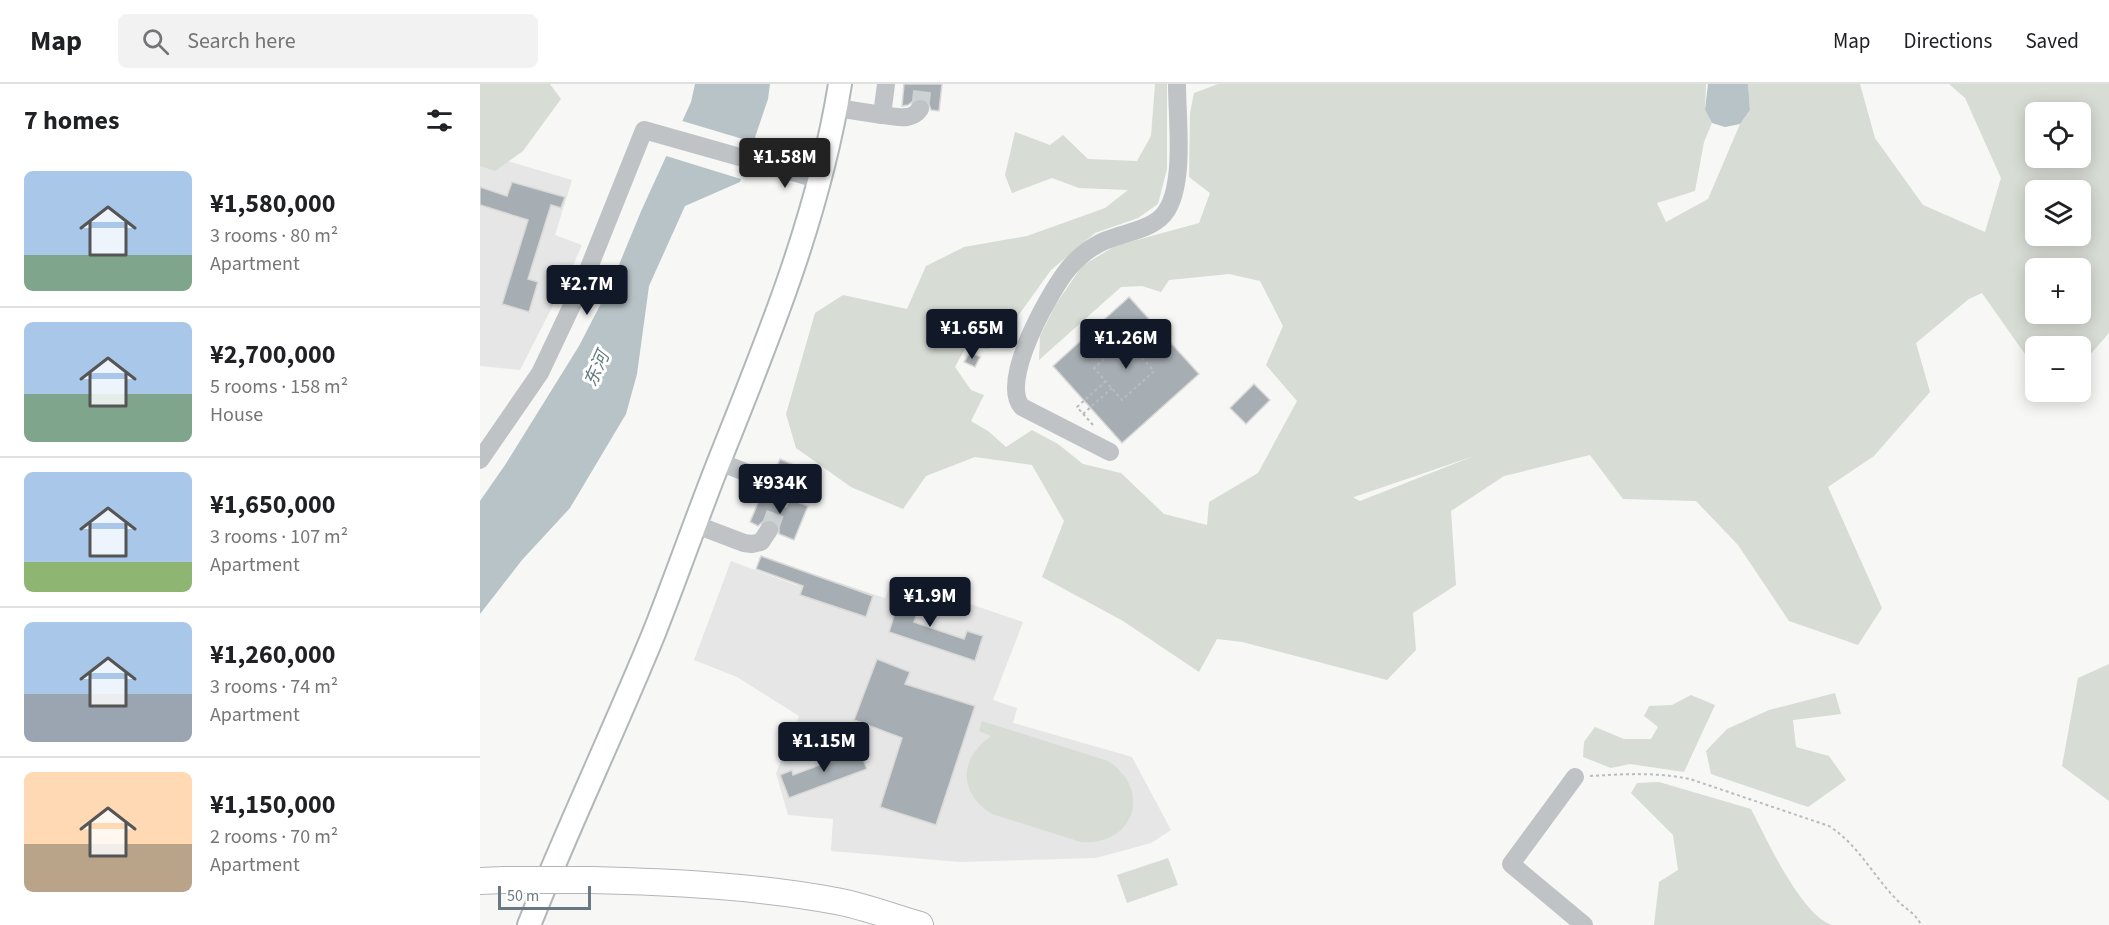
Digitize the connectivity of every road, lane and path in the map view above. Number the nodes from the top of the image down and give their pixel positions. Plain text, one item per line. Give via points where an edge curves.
1 (840, 84) edge
2 (886, 84) edge
3 (1177, 84) edge
4 (837, 108) junction
5 (920, 109) dead end
6 (882, 115) junction
7 (821, 180) junction
8 (1106, 381) junction
9 (1112, 388) junction
10 (1077, 407) dead end
11 (1083, 414) dead end
12 (1110, 452) dead end
13 (480, 460) edge
14 (719, 462) junction
15 (782, 495) dead end
16 (694, 524) junction
17 (769, 530) tunnel mouth
18 (1575, 777) joint
19 (492, 880) edge
20 (529, 925) edge
21 (920, 925) edge
22 (1584, 925) edge
23 (1921, 925) edge

1 - 4 main road
2 - 6 street
3 - 12 street via 1177,181 1166,213 1156,222 1104,241 1066,272 1038,318 1017,376 1017,402 1022,407
4 - 6 street
4 - 7 main road
5 - 6 street via 908,117
7 - 13 street via 644,130 584,280 540,373
7 - 14 main road via 780,308
8 - 9 path
8 - 9 path via 1094,368 1126,340 1154,371 1122,400
8 - 10 path
9 - 11 path
14 - 15 street via 777,484
14 - 16 main road
16 - 17 street via 748,544 760,542
16 - 20 main road via 654,632
18 - 22 street via 1511,864
18 - 23 path via 1666,774 1829,826 1869,864
19 - 21 highway, bridge via 671,882 739,887 839,901

